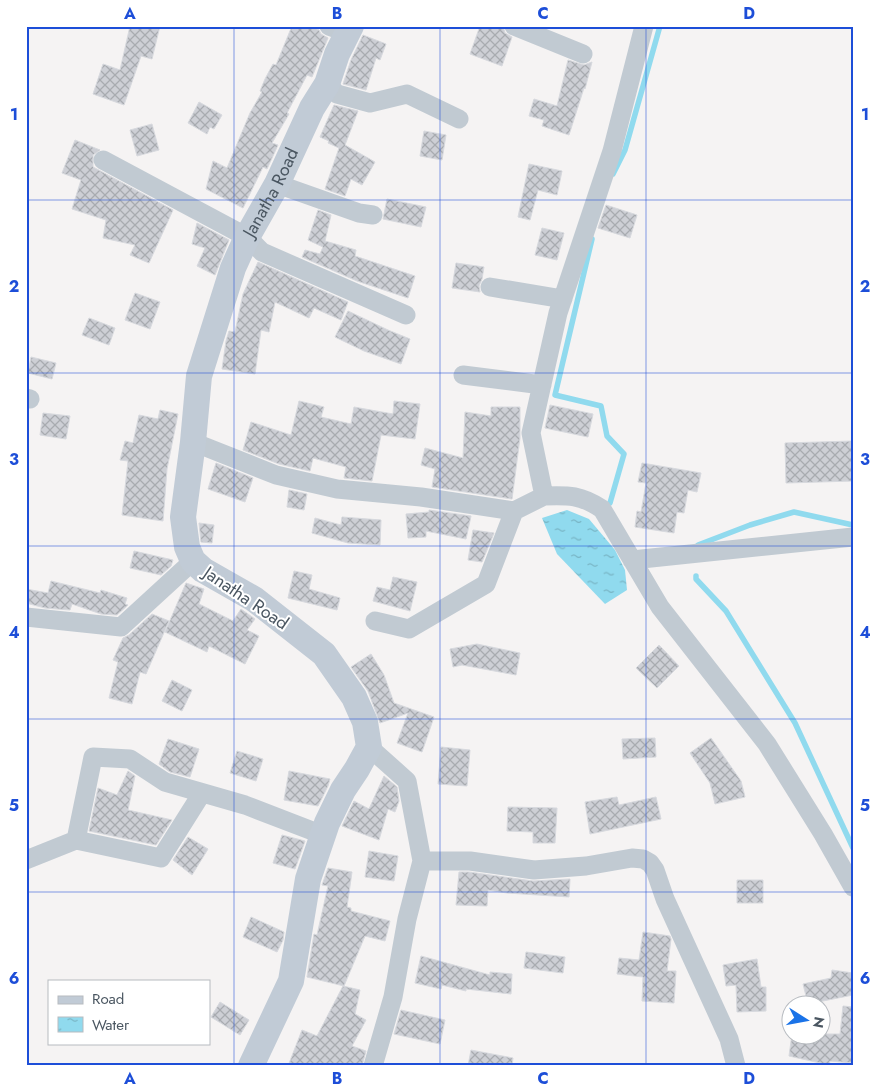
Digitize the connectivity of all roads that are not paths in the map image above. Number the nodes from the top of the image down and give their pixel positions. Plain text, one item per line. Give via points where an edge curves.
1 (514, 26) edge
2 (644, 26) edge
3 (343, 28) edge
4 (583, 54) dead end
5 (327, 84) junction
6 (459, 119) dead end
7 (103, 160) dead end
8 (277, 184) junction
9 (373, 215) dead end
10 (247, 236) junction
11 (490, 287) dead end
12 (563, 299) junction
13 (406, 315) dead end
14 (463, 375) dead end
15 (542, 385) junction
16 (193, 442) junction
17 (544, 496) junction
18 (514, 511) junction
19 (853, 537) edge
20 (632, 560) junction
21 (192, 561) junction
22 (26, 617) edge
23 (375, 621) dead end
24 (369, 747) junction
25 (202, 792) junction
26 (323, 835) junction
27 (76, 840) junction
28 (26, 860) edge
29 (422, 861) junction
30 (853, 887) edge
31 (251, 1066) edge
32 (373, 1066) edge
33 (736, 1066) edge

1 - 4 street
2 - 12 street via 612,150
3 - 5 street, Janatha Road
5 - 6 street via 337,94 370,103 407,94
5 - 8 street, Janatha Road via 312,108
7 - 10 street
8 - 9 street
8 - 10 street, Janatha Road
10 - 13 street via 262,252
10 - 16 street, Janatha Road via 199,376
11 - 12 street
12 - 15 street
14 - 15 street
15 - 17 street via 531,433
16 - 18 street via 276,475 338,489
16 - 21 street, Janatha Road via 183,516
17 - 18 street
17 - 20 street via 578,496 602,509
18 - 23 street via 486,584 409,629
19 - 20 street
20 - 30 street via 688,645 767,744
21 - 22 street via 121,627
21 - 24 street, Janatha Road via 254,599 324,654 354,697 366,722
24 - 26 street via 343,790
24 - 29 street via 407,781
25 - 26 street
25 - 27 street via 161,858
25 - 27 street via 165,782 130,760 93,757
26 - 31 street via 308,879 291,980
27 - 28 street
29 - 32 street via 407,919 393,997
29 - 33 street via 470,861 534,870 632,858 650,863 729,1039

